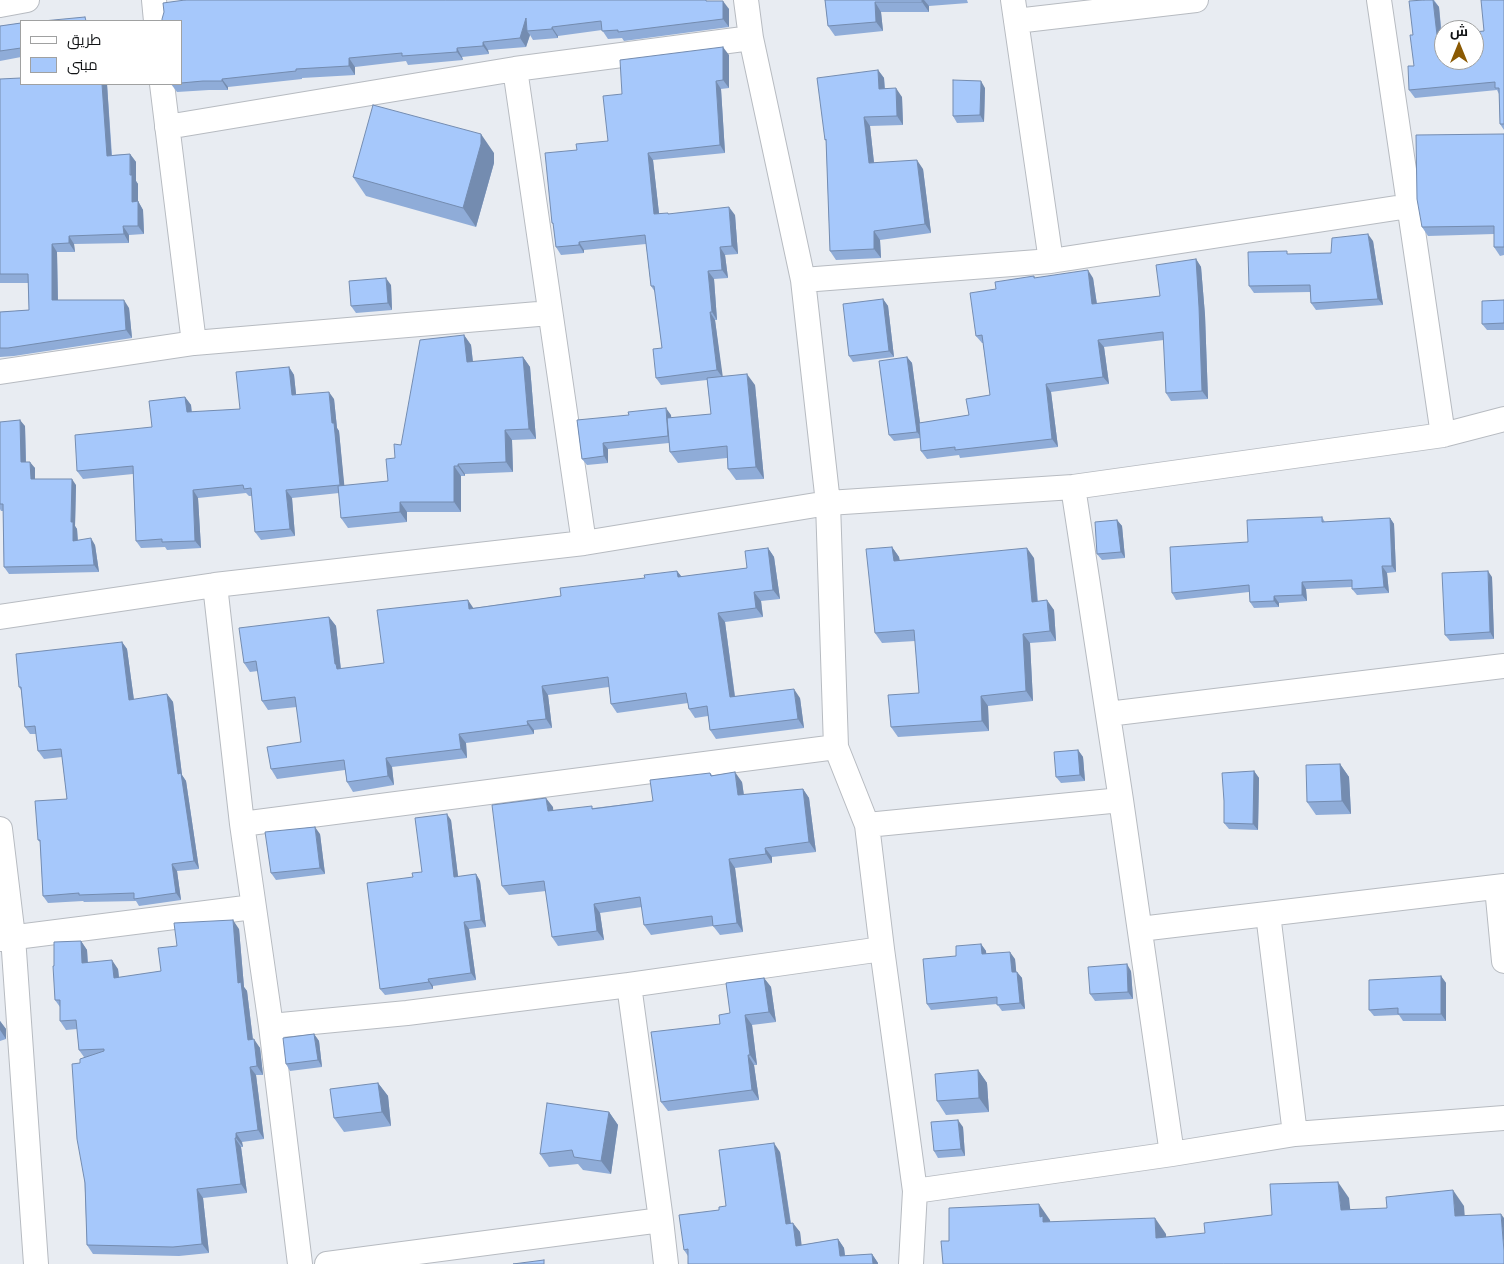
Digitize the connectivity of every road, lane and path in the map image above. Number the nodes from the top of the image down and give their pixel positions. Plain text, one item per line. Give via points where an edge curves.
1 (27, 0) edge
2 (154, 0) edge
3 (746, 0) edge
4 (1196, 0) edge
5 (1379, 0) edge
6 (0, 5) edge
7 (1015, 10) edge
8 (156, 20) edge
9 (751, 38) junction
10 (515, 69) junction
11 (162, 85) edge
12 (167, 127) junction
13 (1409, 206) junction
14 (1051, 260) junction
15 (804, 280) junction
16 (550, 313) junction
17 (194, 344) junction
18 (0, 372) edge
19 (1504, 420) edge
20 (1443, 435) junction
21 (1073, 487) junction
22 (828, 503) junction
23 (584, 543) junction
24 (215, 585) junction
25 (0, 617) edge
26 (1504, 666) edge
27 (1108, 714) junction
28 (836, 747) junction
29 (1121, 800) junction
30 (242, 824) junction
31 (868, 825) junction
32 (0, 829) edge
33 (1501, 886) edge
34 (253, 907) junction
35 (1268, 914) junction
36 (1140, 929) junction
37 (7, 938) edge
38 (882, 949) junction
39 (1504, 961) edge
40 (629, 985) junction
41 (271, 1026) junction
42 (1504, 1118) edge
43 (1296, 1134) junction
44 (1172, 1154) junction
45 (915, 1190) junction
46 (662, 1220) junction
47 (36, 1264) edge
48 (300, 1264) edge
49 (327, 1264) edge
50 (666, 1264) edge
51 (911, 1264) edge

1 - 6 street
2 - 8 street
3 - 9 street
4 - 7 street
5 - 13 street
7 - 14 street
9 - 10 street
9 - 15 street
10 - 12 street
10 - 16 street
11 - 12 street
12 - 17 street
13 - 14 street
13 - 20 street
14 - 15 street
15 - 22 street
16 - 17 street
16 - 23 street
17 - 18 street
19 - 20 street
20 - 21 street
21 - 22 street
21 - 27 street
22 - 23 street
22 - 28 street
23 - 24 street
24 - 25 street
24 - 30 street
26 - 27 street
27 - 29 street
28 - 30 street
28 - 31 street
29 - 31 street
29 - 36 street
30 - 34 street
31 - 38 street
32 - 37 street
33 - 35 street
33 - 39 street
34 - 37 street
34 - 41 street
35 - 36 street
35 - 43 street
36 - 44 street
37 - 47 street
38 - 40 street
38 - 45 street
40 - 41 street
40 - 46 street
41 - 48 street
42 - 43 street
43 - 44 street
44 - 45 street
45 - 51 street
46 - 49 street
46 - 50 street

